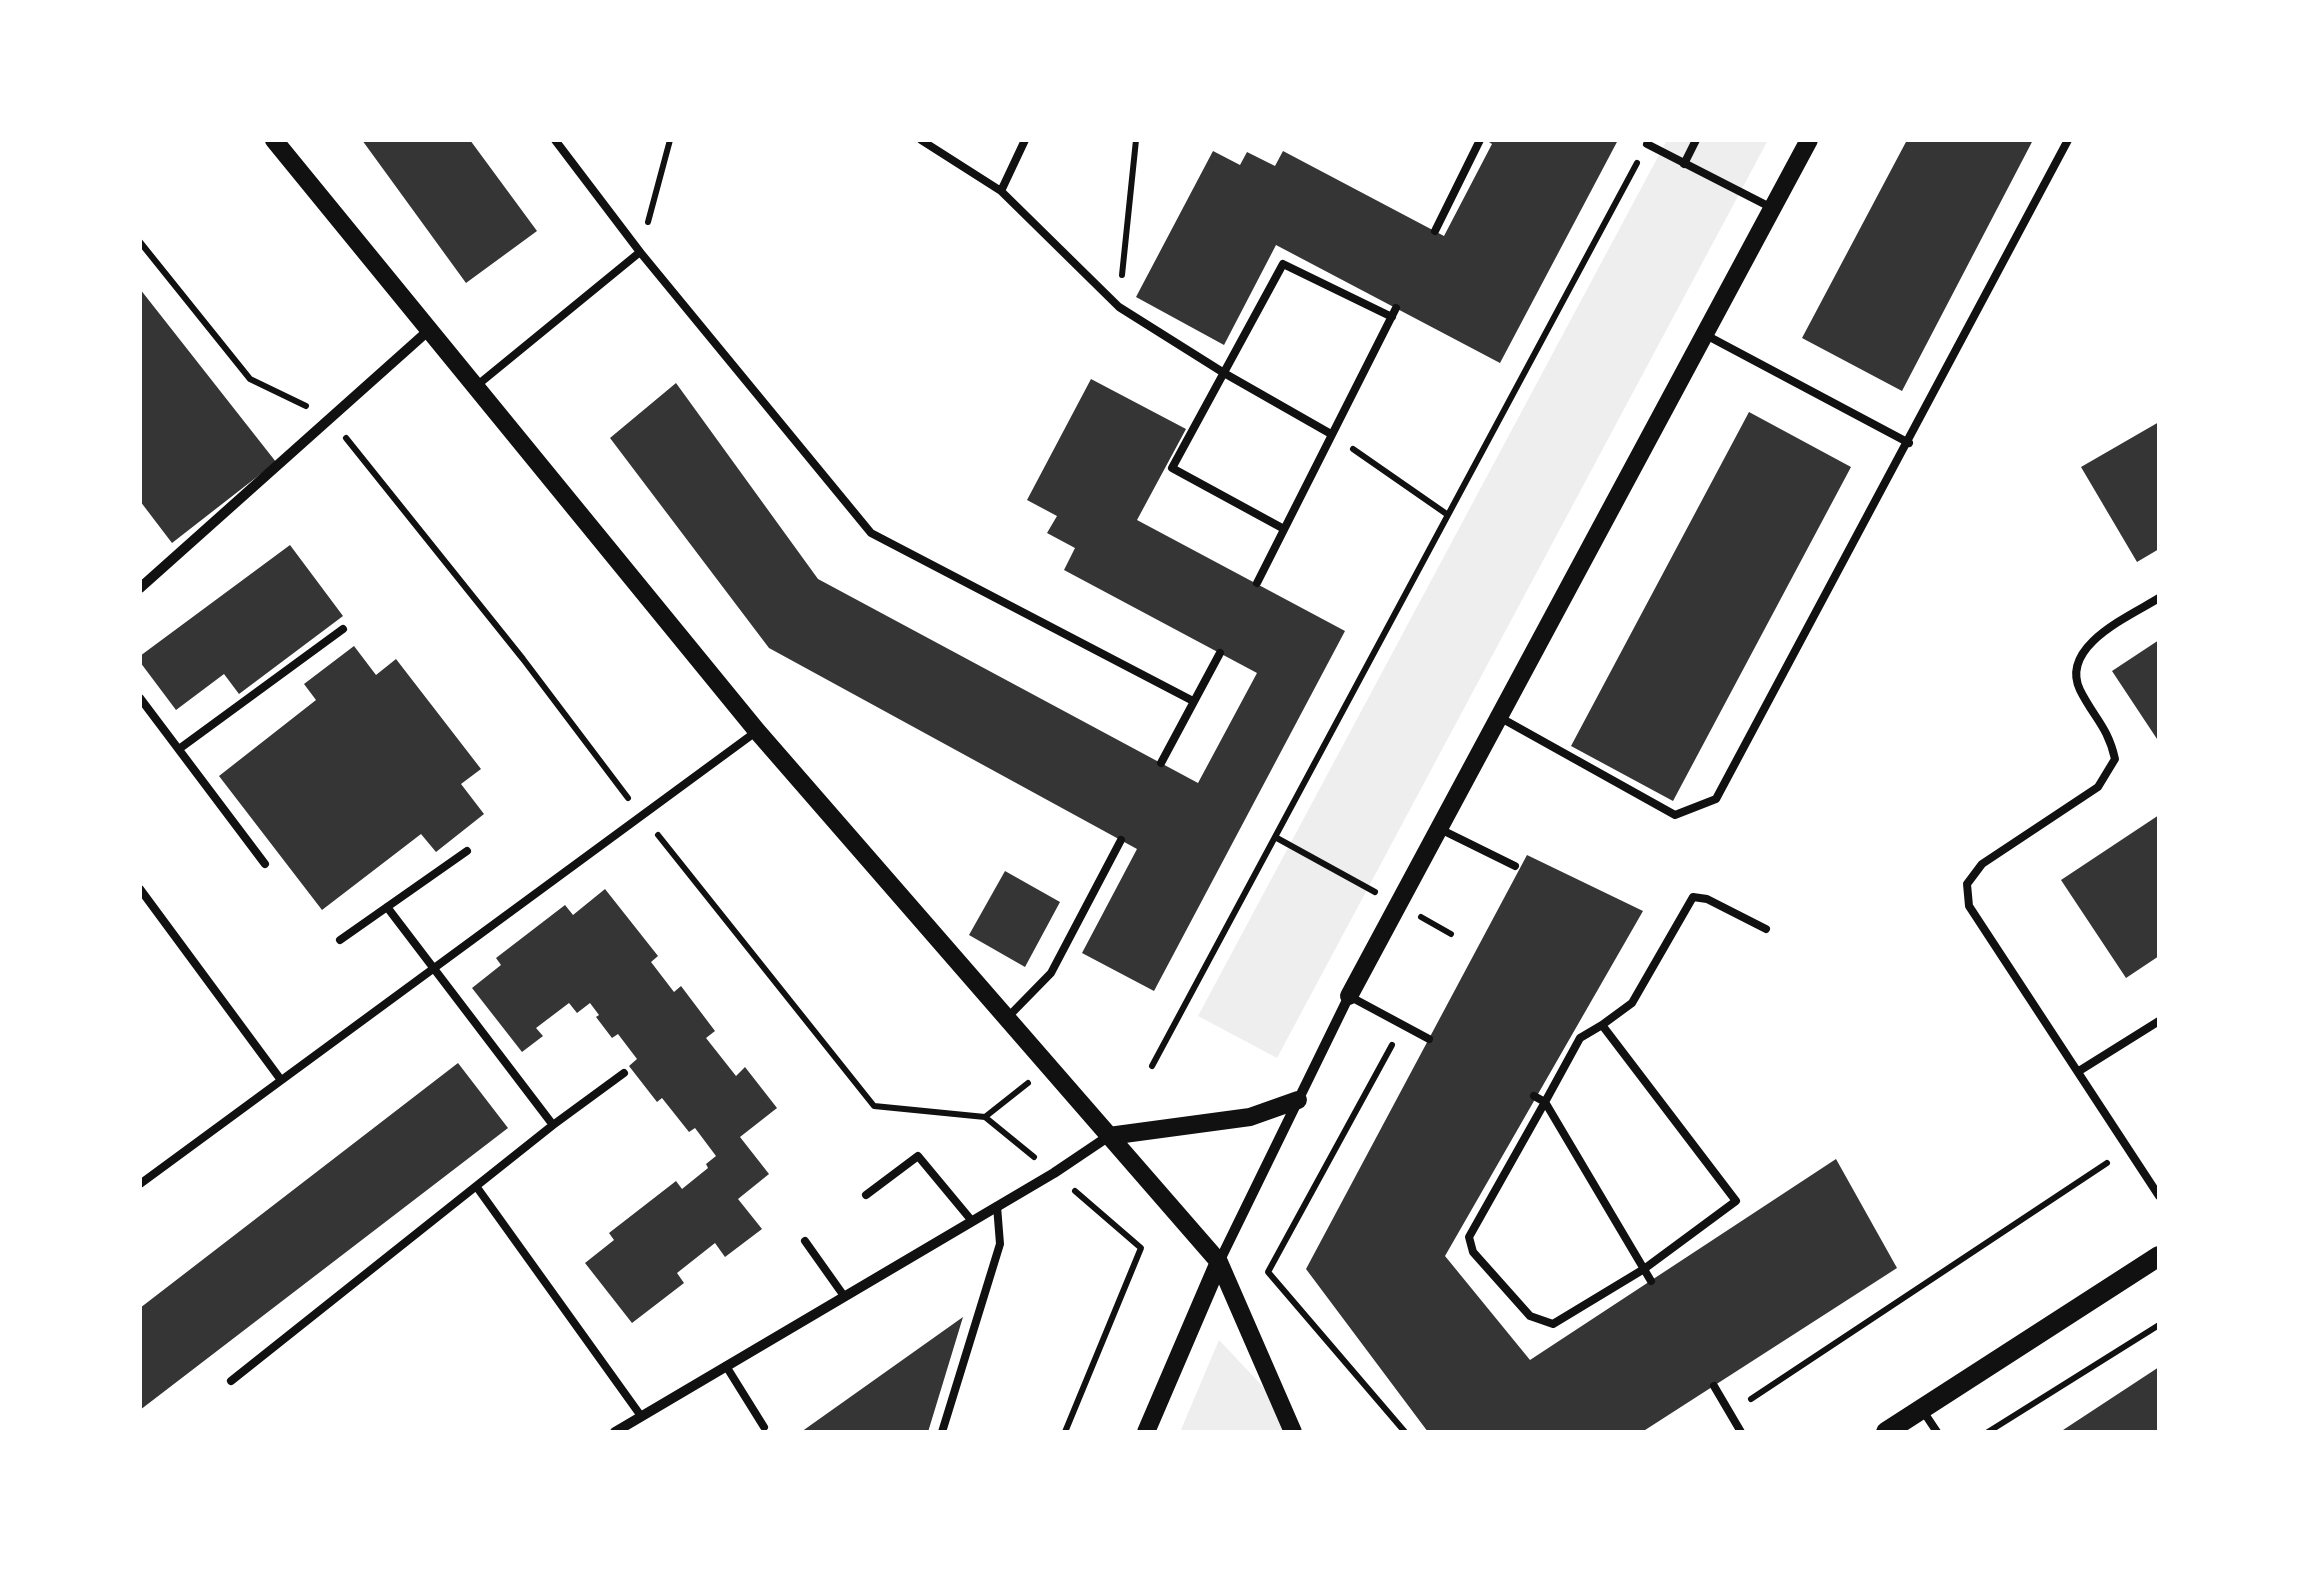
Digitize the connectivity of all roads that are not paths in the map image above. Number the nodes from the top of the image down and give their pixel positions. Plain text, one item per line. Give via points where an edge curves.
1 (274, 140) edge
2 (555, 140) edge
3 (921, 140) edge
4 (1025, 140) edge
5 (1468, 140) edge
6 (1696, 140) edge
7 (1809, 140) edge
8 (2068, 140) edge
9 (1479, 142) edge
10 (1646, 144) road end
11 (1684, 164) junction
12 (1001, 191) junction
13 (1772, 208) junction
14 (1435, 231) dead end
15 (640, 252) junction
16 (430, 330) junction
17 (1704, 334) junction
18 (1224, 373) junction
19 (475, 387) junction
20 (1332, 434) junction
21 (1909, 442) junction
22 (1284, 529) junction
23 (1256, 583) dead end
24 (140, 588) edge
25 (2159, 598) edge
26 (343, 628) dead end
27 (1220, 653) dead end
28 (140, 698) edge
29 (1193, 702) junction
30 (1499, 717) junction
31 (757, 731) junction
32 (178, 749) junction
33 (1161, 763) dead end
34 (1440, 828) junction
35 (1120, 840) dead end
36 (467, 851) dead end
37 (265, 864) dead end
38 (1515, 866) dead end
39 (140, 889) edge
40 (387, 907) junction
41 (1766, 929) dead end
42 (340, 940) dead end
43 (432, 969) junction
44 (1349, 996) junction
45 (1006, 1019) junction
46 (2159, 1021) edge
47 (1602, 1025) junction
48 (1428, 1039) dead end
49 (2079, 1071) junction
50 (624, 1073) dead end
51 (281, 1080) junction
52 (1534, 1096) dead end
53 (1298, 1100) junction
54 (1545, 1102) junction
55 (553, 1125) junction
56 (1109, 1136) junction
57 (140, 1184) edge
58 (476, 1186) junction
59 (866, 1195) dead end
60 (2159, 1196) edge
61 (998, 1206) junction
62 (972, 1221) junction
63 (804, 1241) dead end
64 (2159, 1256) edge
65 (1219, 1262) junction
66 (1644, 1269) junction
67 (1651, 1281) dead end
68 (844, 1296) junction
69 (726, 1366) junction
70 (231, 1381) dead end
71 (1714, 1386) dead end
72 (1922, 1410) junction
73 (641, 1416) junction
74 (764, 1427) dead end
75 (615, 1432) edge
76 (942, 1432) edge
77 (1146, 1432) edge
78 (1293, 1432) edge
79 (1741, 1432) edge
80 (1886, 1432) edge
81 (1937, 1432) edge

1 - 16 street
2 - 15 lane
3 - 12 lane
4 - 12 lane
5 - 9 lane
6 - 11 lane
7 - 13 street
8 - 21 lane
9 - 14 lane
10 - 11 lane
11 - 13 lane
12 - 18 lane via 1119,306
13 - 17 street
15 - 19 lane
15 - 29 lane via 871,532
16 - 19 street
16 - 24 street
17 - 21 lane
17 - 30 street
18 - 20 lane
18 - 20 lane via 1283,264 1394,313
18 - 22 lane via 1172,468
19 - 31 street
20 - 22 lane
21 - 30 lane via 1716,799 1675,815
22 - 23 lane
25 - 49 lane via 2092,640 2077,665 2078,686 2110,736 2115,760 2098,787 1982,864 1967,884 1969,906
26 - 32 lane
27 - 29 lane
28 - 32 lane
29 - 33 lane
30 - 34 street
31 - 43 lane
31 - 45 street
32 - 37 lane
34 - 38 lane
34 - 44 street
35 - 45 lane via 1051,973
36 - 40 lane
39 - 51 lane
40 - 42 lane
40 - 43 lane
41 - 47 lane via 1692,897 1632,1003
43 - 51 lane
43 - 55 lane
44 - 48 lane
44 - 53 street
45 - 56 street
46 - 49 lane
47 - 54 lane via 1580,1038
47 - 66 lane via 1736,1201
49 - 60 lane
50 - 55 lane
51 - 57 lane
52 - 54 lane
53 - 56 street via 1250,1117
53 - 65 street
54 - 66 lane
54 - 66 lane via 1469,1237 1474,1252 1530,1316 1553,1324
55 - 58 lane
56 - 61 street
56 - 65 street
58 - 70 lane
58 - 73 lane
59 - 62 lane via 918,1156
61 - 62 street
61 - 76 lane via 1000,1244
62 - 68 street
63 - 68 lane
64 - 72 main road
65 - 77 street
65 - 78 street
66 - 67 lane
68 - 69 street
69 - 73 street
69 - 74 lane
71 - 79 lane
72 - 80 main road
72 - 81 lane
73 - 75 street

